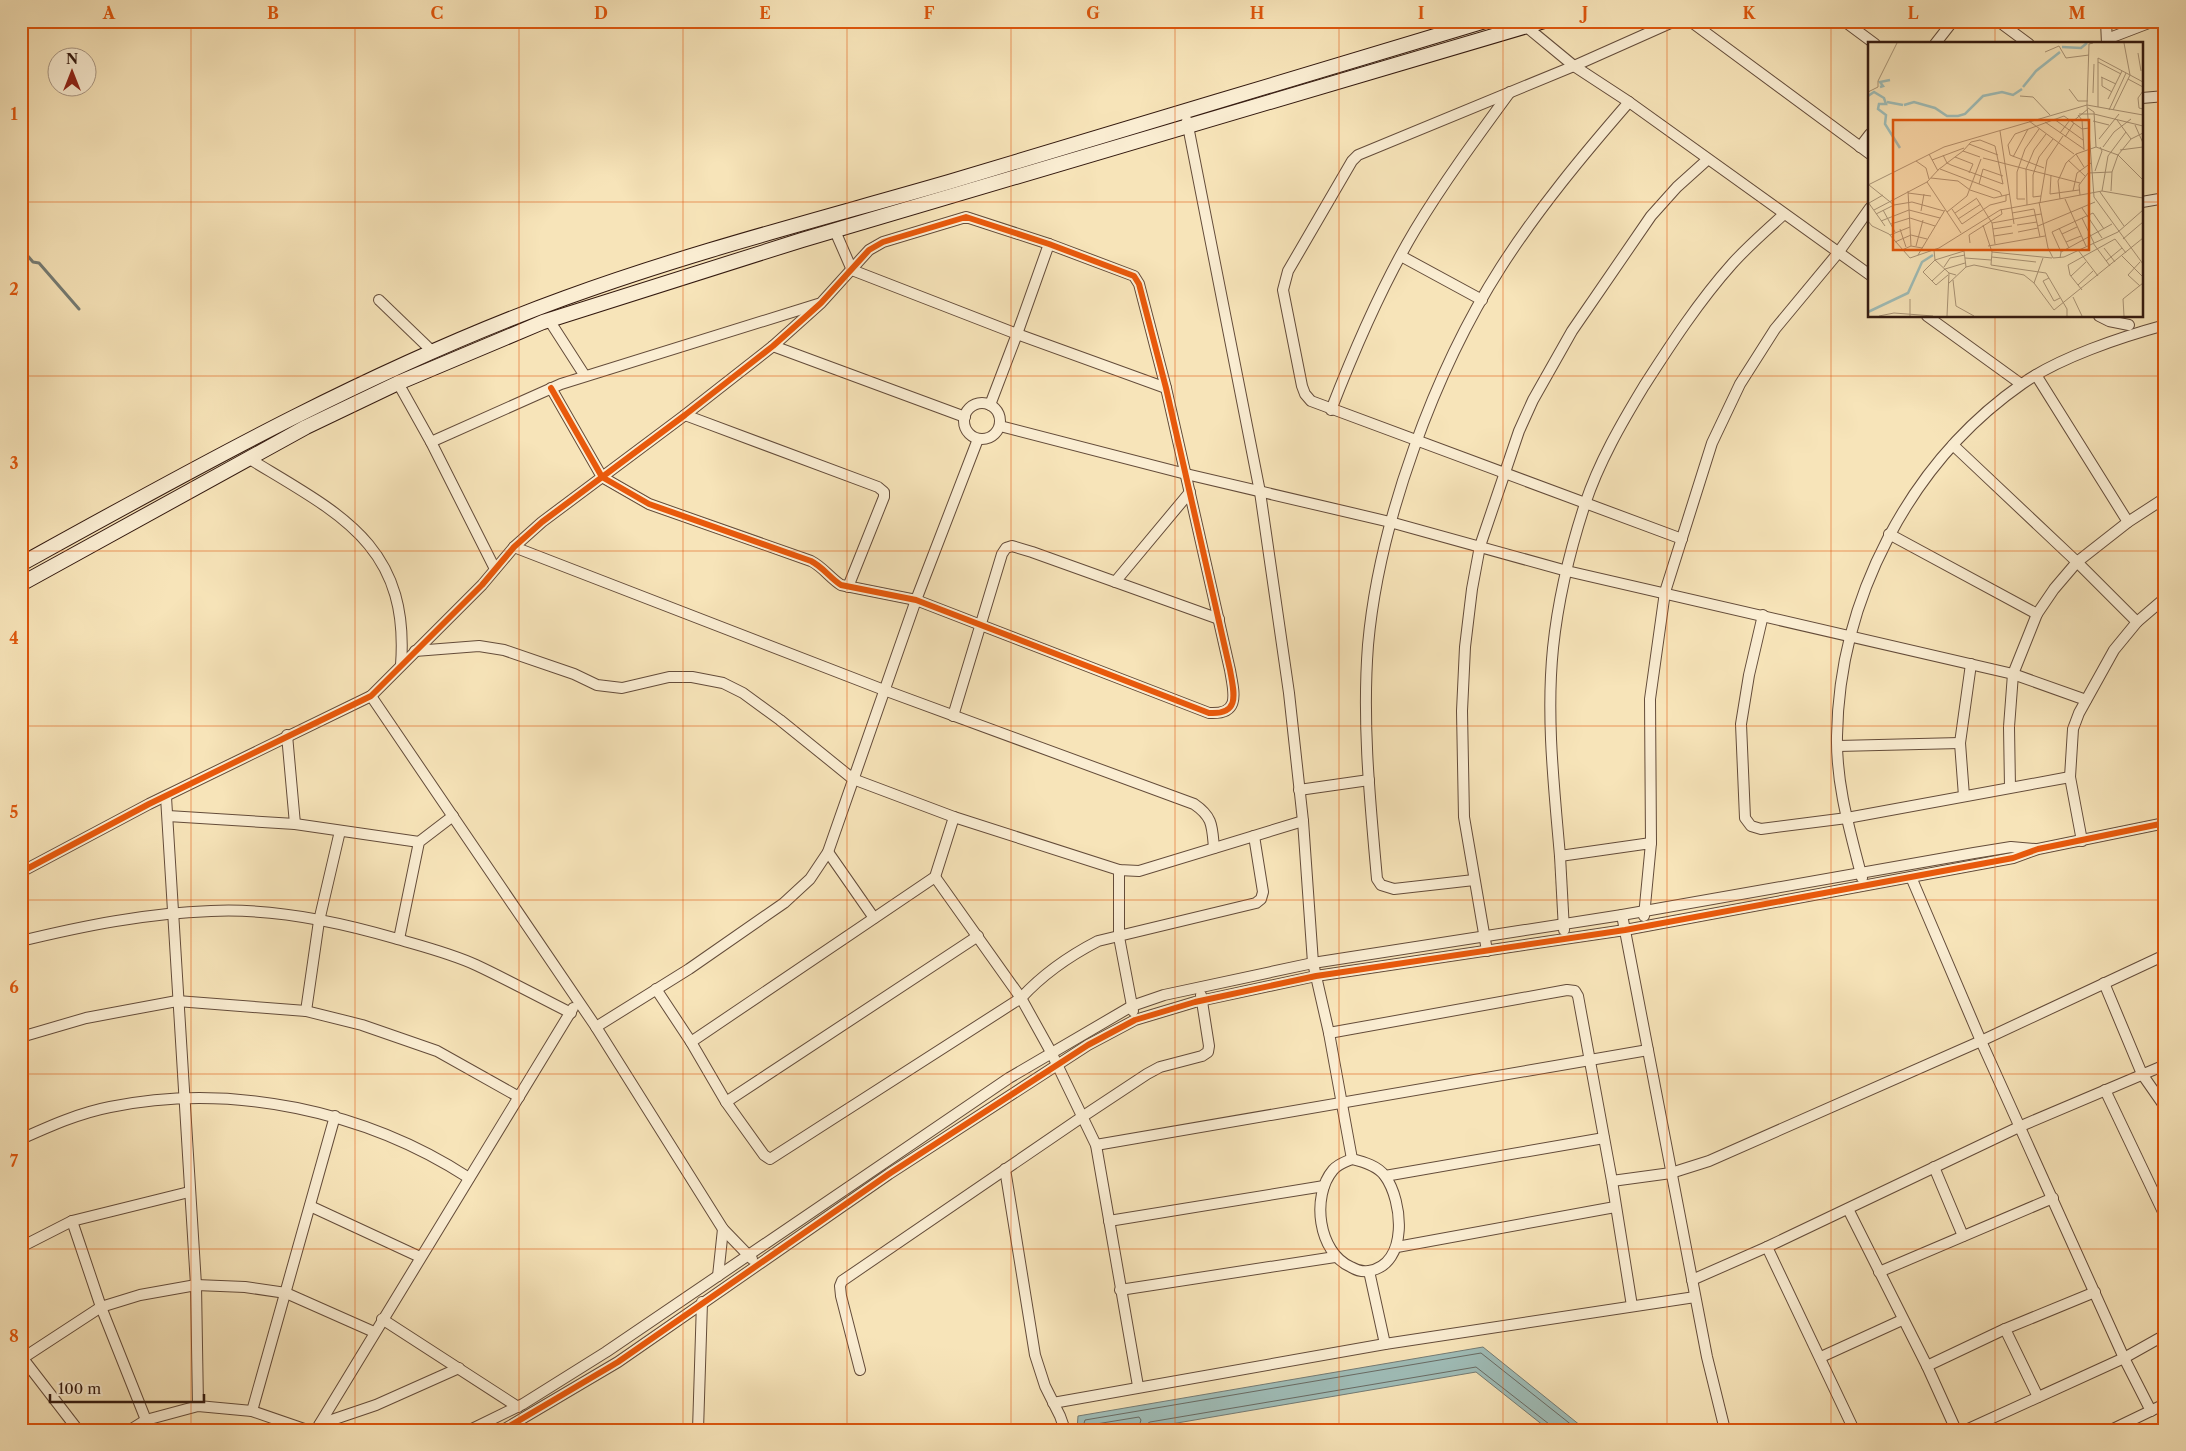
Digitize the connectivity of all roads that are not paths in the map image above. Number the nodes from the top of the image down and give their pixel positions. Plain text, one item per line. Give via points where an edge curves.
1 (1484, 21) edge
2 (1544, 21) edge
3 (1675, 21) edge
4 (1690, 21) edge
5 (1844, 21) edge
6 (1953, 21) edge
7 (1998, 21) edge
8 (2106, 21) edge
9 (2154, 21) edge
10 (1523, 24) edge
11 (2016, 40) edge
12 (1872, 42) edge
13 (1937, 42) edge
14 (2107, 42) edge
15 (1574, 66) junction
16 (1510, 92) junction
17 (2165, 96) edge
18 (2144, 98) edge
19 (1629, 102) junction
20 (1184, 112) junction
21 (1188, 127) junction
22 (1868, 137) edge
23 (1860, 147) junction
24 (1868, 153) edge
25 (1707, 160) junction
26 (2165, 198) edge
27 (2144, 202) edge
28 (1868, 211) edge
29 (1784, 214) junction
30 (835, 231) junction
31 (1049, 244) junction
32 (1838, 253) junction
33 (1401, 256) junction
34 (852, 270) junction
35 (1868, 274) edge
36 (379, 300) dead end
37 (1482, 300) junction
38 (821, 303) junction
39 (1929, 318) edge
40 (2103, 318) edge
41 (549, 320) junction
42 (2130, 325) edge
43 (2165, 325) edge
44 (1017, 334) junction
45 (773, 346) junction
46 (433, 352) junction
47 (2036, 375) junction
48 (585, 376) junction
49 (398, 383) junction
50 (2021, 384) junction
51 (551, 388) junction
52 (1166, 388) junction
53 (990, 405) junction
54 (1331, 410) junction
55 (685, 415) junction
56 (965, 416) junction
57 (1000, 426) junction
58 (978, 439) junction
59 (1417, 441) junction
60 (431, 442) junction
61 (1953, 445) junction
62 (248, 458) junction
63 (1505, 472) junction
64 (1186, 474) junction
65 (602, 477) junction
66 (1190, 492) junction
67 (1260, 492) junction
68 (2165, 498) edge
69 (1585, 504) junction
70 (1390, 522) junction
71 (2128, 522) junction
72 (1890, 534) junction
73 (1682, 539) junction
74 (1480, 546) junction
75 (514, 547) junction
76 (2077, 562) junction
77 (21, 564) edge
78 (495, 569) junction
79 (1567, 571) junction
80 (1115, 582) junction
81 (21, 584) edge
82 (848, 587) junction
83 (1665, 592) junction
84 (2165, 598) edge
85 (916, 600) junction
86 (2037, 614) junction
87 (1763, 615) junction
88 (1219, 619) junction
89 (2137, 622) junction
90 (982, 625) junction
91 (1850, 636) junction
92 (415, 651) junction
93 (1971, 664) junction
94 (401, 665) junction
95 (2014, 674) junction
96 (884, 690) junction
97 (371, 696) junction
98 (2086, 700) junction
99 (953, 716) junction
100 (287, 735) junction
101 (1960, 743) junction
102 (1838, 746) junction
103 (2070, 777) junction
104 (853, 779) junction
105 (1369, 780) junction
106 (2010, 787) junction
107 (1299, 790) junction
108 (1964, 796) junction
109 (166, 797) junction
110 (168, 816) junction
111 (453, 816) junction
112 (954, 817) junction
113 (1847, 818) junction
114 (1303, 821) junction
115 (2165, 823) edge
116 (294, 824) junction
117 (340, 831) junction
118 (1254, 836) junction
119 (2082, 841) junction
120 (419, 842) junction
121 (1651, 843) junction
122 (1214, 848) junction
123 (2038, 849) junction
124 (828, 852) junction
125 (1560, 856) junction
126 (1943, 859) junction
127 (1119, 870) junction
128 (1945, 871) junction
129 (21, 872) edge
130 (1860, 873) junction
131 (935, 877) junction
132 (1911, 878) junction
133 (1474, 880) junction
134 (1808, 882) junction
135 (1864, 886) junction
136 (1744, 893) junction
137 (1811, 896) junction
138 (1746, 908) junction
139 (1644, 910) junction
140 (172, 913) junction
141 (1622, 914) junction
142 (874, 918) junction
143 (319, 921) junction
144 (1563, 924) junction
145 (1643, 926) junction
146 (1625, 930) junction
147 (978, 936) junction
148 (1484, 936) junction
149 (1119, 937) junction
150 (399, 939) junction
151 (1564, 939) junction
152 (21, 942) edge
153 (1403, 949) junction
154 (1487, 951) junction
155 (2165, 955) edge
156 (1313, 963) junction
157 (1405, 963) junction
158 (1316, 976) junction
159 (2104, 983) junction
160 (1199, 987) junction
161 (656, 989) junction
162 (1021, 998) junction
163 (1202, 1000) junction
164 (177, 1001) junction
165 (578, 1001) junction
166 (1132, 1006) junction
167 (306, 1011) junction
168 (570, 1013) junction
169 (1135, 1020) junction
170 (596, 1027) junction
171 (1329, 1033) junction
172 (21, 1037) edge
173 (1981, 1041) junction
174 (691, 1042) junction
175 (1648, 1050) junction
176 (1052, 1052) junction
177 (1590, 1060) junction
178 (1057, 1064) junction
179 (2165, 1065) edge
180 (2142, 1074) junction
181 (2105, 1090) junction
182 (183, 1097) junction
183 (519, 1097) junction
184 (1342, 1101) junction
185 (726, 1102) junction
186 (2165, 1107) edge
187 (335, 1116) junction
188 (1082, 1116) junction
189 (947, 1120) junction
190 (2020, 1126) junction
191 (955, 1131) junction
192 (1604, 1138) junction
193 (21, 1139) edge
194 (1096, 1145) junction
195 (1352, 1159) junction
196 (882, 1165) junction
197 (1934, 1167) junction
198 (1004, 1169) junction
199 (1671, 1173) junction
200 (889, 1174) junction
201 (1385, 1176) junction
202 (470, 1178) junction
203 (1612, 1181) junction
204 (1324, 1186) junction
205 (189, 1192) junction
206 (2052, 1198) junction
207 (310, 1206) junction
208 (1615, 1206) junction
209 (1848, 1209) junction
210 (811, 1213) junction
211 (2165, 1216) edge
212 (72, 1221) junction
213 (1108, 1221) junction
214 (819, 1222) junction
215 (723, 1229) junction
216 (1963, 1236) junction
217 (21, 1246) edge
218 (1397, 1247) junction
219 (1767, 1247) junction
220 (748, 1255) junction
221 (1335, 1256) junction
222 (420, 1257) junction
223 (757, 1265) junction
224 (1369, 1271) junction
225 (1879, 1272) junction
226 (718, 1276) junction
227 (1692, 1280) junction
228 (196, 1284) junction
229 (1120, 1290) junction
230 (2095, 1292) junction
231 (286, 1293) junction
232 (1695, 1297) junction
233 (702, 1302) junction
234 (1632, 1306) junction
235 (101, 1308) junction
236 (669, 1311) junction
237 (382, 1319) junction
238 (676, 1320) junction
239 (1902, 1320) junction
240 (2004, 1328) junction
241 (374, 1332) junction
242 (2165, 1335) edge
243 (1385, 1344) junction
244 (606, 1352) junction
245 (22, 1357) edge
246 (1821, 1357) junction
247 (2124, 1358) junction
248 (614, 1364) junction
249 (1926, 1366) junction
250 (459, 1368) junction
251 (860, 1370) dead end
252 (1138, 1386) junction
253 (538, 1395) junction
254 (2038, 1397) junction
255 (1053, 1403) junction
256 (547, 1404) junction
257 (2165, 1404) edge
258 (198, 1406) junction
259 (518, 1407) junction
260 (252, 1411) junction
261 (2151, 1411) junction
262 (146, 1420) junction
263 (318, 1427) edge
264 (476, 1428) edge
265 (78, 1430) edge
266 (130, 1430) edge
267 (307, 1430) edge
268 (503, 1430) edge
269 (698, 1430) edge
270 (1065, 1430) edge
271 (1725, 1430) edge
272 (1854, 1430) edge
273 (1956, 1430) edge
274 (1966, 1430) edge
275 (2111, 1430) edge

1 - 20 main road
2 - 10 main road
3 - 15 street
4 - 23 street
5 - 12 street
6 - 13 street
7 - 11 street
8 - 14 street
9 - 14 street
10 - 15 street
10 - 21 main road
15 - 16 street
15 - 19 street
16 - 33 street via 1462,158
16 - 54 street via 1358,155 1288,271 1283,290 1302,386 1311,401
17 - 18 street
19 - 25 street
19 - 37 street via 1570,170
20 - 21 street
20 - 46 main road via 667,264 565,298
21 - 30 main road
21 - 67 street
22 - 23 street
23 - 24 street
25 - 29 street
25 - 63 street via 1650,216 1577,322 1533,400
26 - 27 street
28 - 32 street
29 - 32 street
29 - 69 street via 1733,263 1689,320 1625,418 1607,450
30 - 34 street
30 - 41 main road via 656,284
31 - 34 street via 966,218 884,242 869,250
31 - 44 street
31 - 52 street via 1134,276 1142,291
32 - 35 street
32 - 73 street via 1775,329 1740,384 1712,442
33 - 37 street
33 - 54 street via 1365,326
34 - 38 street
34 - 44 street
36 - 46 street
37 - 59 street via 1445,373
38 - 45 street
38 - 48 street
39 - 50 street
40 - 42 street
41 - 48 street
41 - 49 main road
42 - 43 street
42 - 47 street
44 - 52 street
44 - 53 street
45 - 55 street
45 - 56 street
46 - 77 main road via 301,413
47 - 50 street
47 - 71 street
48 - 51 street
49 - 60 street
49 - 62 main road
50 - 61 street
51 - 60 street
51 - 65 street
52 - 64 street
53 - 56 street via 978,404
53 - 57 street via 998,412
54 - 59 street
55 - 65 street
55 - 82 street via 884,492
56 - 58 street via 966,428
57 - 58 street via 994,435
57 - 64 street
58 - 85 street
59 - 63 street
59 - 70 street
60 - 78 street
61 - 72 street via 1925,479
61 - 76 street
62 - 81 main road
62 - 94 street via 331,509 363,536 395,588 400,616
63 - 69 street
63 - 74 street
64 - 66 street
64 - 67 street
65 - 75 street
65 - 82 street via 648,504 818,564 831,579
66 - 80 street
66 - 88 street
67 - 70 street
67 - 107 street via 1289,693
68 - 71 street
69 - 73 street
69 - 79 street
70 - 74 street
70 - 105 street via 1368,645
71 - 76 street
72 - 86 street
72 - 91 street via 1872,571
73 - 83 street
74 - 79 street
74 - 133 street via 1465,647 1462,711 1464,817
75 - 78 street
75 - 96 street
76 - 86 street
76 - 89 street
78 - 92 street
79 - 83 street
79 - 125 street via 1553,650 1551,699
80 - 88 street
80 - 90 street via 1012,546 1002,554
82 - 85 street
83 - 87 street
83 - 121 street via 1650,699
84 - 89 street
85 - 90 street
85 - 96 street
86 - 95 street
87 - 91 street
87 - 113 street via 1741,724 1745,818 1751,826 1761,829
88 - 90 street via 1235,695 1229,709 1221,714 1209,713
89 - 98 street via 2114,650
90 - 99 street
91 - 93 street
91 - 102 street via 1840,684
92 - 94 street
92 - 104 street via 479,646 504,650 597,685 622,688 670,677 723,683 743,693 780,720
93 - 95 street
93 - 101 street
94 - 97 street
95 - 98 street
95 - 106 street via 2009,727
96 - 99 street
96 - 104 street
97 - 100 street
97 - 111 street
98 - 103 street via 2073,729
99 - 122 street via 1194,804 1206,813 1211,824
100 - 109 street
100 - 116 street
101 - 102 street
101 - 108 street
102 - 113 street
103 - 106 street
103 - 119 street
104 - 112 street
104 - 124 street
105 - 107 street
105 - 133 street via 1377,879 1381,886 1394,889
106 - 108 street
107 - 114 street
108 - 113 street
109 - 110 street
109 - 129 street
110 - 116 street
110 - 140 street
111 - 120 street
111 - 165 street
112 - 127 street
112 - 131 street
113 - 130 street
114 - 118 street
114 - 156 street
115 - 119 street
116 - 117 street
117 - 120 street
117 - 143 street
118 - 122 street
118 - 149 street via 1263,892 1256,903
119 - 123 street
120 - 150 street
121 - 125 street
121 - 139 street
122 - 127 street via 1139,871
123 - 126 street via 2011,847
123 - 128 street via 2013,858
124 - 142 street
124 - 161 street via 810,879 784,903
125 - 144 street
126 - 128 street
126 - 130 street
127 - 149 street
128 - 132 street
130 - 134 street
130 - 135 street
131 - 142 street
131 - 147 street
132 - 135 street
132 - 173 street
133 - 148 street
134 - 136 street
134 - 137 street
135 - 137 street
136 - 138 street
136 - 139 street
137 - 138 street
138 - 145 street
139 - 141 street
139 - 145 street
140 - 143 street via 257,912
140 - 152 street via 99,924
140 - 164 street
141 - 144 street
141 - 146 street
142 - 174 street
143 - 150 street
143 - 167 street
144 - 148 street
144 - 151 street
145 - 146 street
146 - 151 street
146 - 175 street
147 - 162 street
147 - 185 street
148 - 153 street
148 - 154 street
149 - 162 street via 1098,941 1084,949 1038,980
149 - 166 street
150 - 168 street via 475,964
151 - 154 street
153 - 156 street
153 - 157 street
154 - 157 street
155 - 159 street
156 - 158 street
156 - 160 street
157 - 158 street
158 - 163 street
158 - 171 street
159 - 173 street
159 - 180 street
160 - 163 street
160 - 166 street
161 - 170 street
161 - 174 street
162 - 176 street
162 - 185 street via 776,1157 770,1159 764,1155
163 - 169 street
163 - 188 street via 1208,1052 1160,1067
164 - 167 street
164 - 172 street via 86,1018
164 - 182 street
165 - 168 street
165 - 170 street
166 - 169 street
166 - 176 street
167 - 183 street via 362,1025 437,1051
168 - 183 street
169 - 178 street
170 - 215 street
171 - 177 street via 1567,990 1575,991 1578,996
171 - 184 street
173 - 190 street
173 - 199 street via 1709,1161
174 - 185 street
175 - 177 street
175 - 199 street
176 - 178 street
176 - 189 street
177 - 184 street
177 - 192 street
178 - 188 street
178 - 191 street
179 - 180 street
180 - 181 street
180 - 186 street
181 - 190 street
181 - 211 street
182 - 187 street via 260,1103
182 - 193 street via 110,1107 67,1119
182 - 205 street
183 - 202 street
184 - 194 street
184 - 195 street
187 - 202 street via 391,1135 440,1158
187 - 207 street
188 - 194 street
188 - 198 street
189 - 191 street
189 - 196 street
190 - 197 street
190 - 206 street
191 - 200 street
192 - 201 street
192 - 203 street
194 - 213 street
195 - 201 street via 1368,1163
195 - 204 street via 1339,1164
196 - 200 street
196 - 210 street
197 - 209 street
197 - 216 street
198 - 251 street via 842,1281 841,1296
198 - 255 street via 1035,1355
199 - 203 street
199 - 227 street
200 - 214 street
201 - 218 street via 1398,1211
202 - 222 street
203 - 208 street
204 - 213 street
204 - 221 street via 1320,1217 1324,1236
205 - 212 street
205 - 228 street
206 - 216 street
206 - 230 street
207 - 222 street
207 - 231 street
208 - 218 street
208 - 234 street
209 - 219 street
209 - 225 street
210 - 214 street
210 - 220 street
212 - 217 street
212 - 235 street
213 - 229 street
214 - 223 street
215 - 220 street
215 - 226 street
216 - 225 street
218 - 224 street via 1390,1259
219 - 227 street
219 - 246 street
220 - 223 street
220 - 226 street
221 - 224 street via 1347,1266
221 - 229 street
222 - 237 street
223 - 233 street
224 - 243 street
225 - 239 street
226 - 236 street
227 - 232 street
228 - 231 street
228 - 235 street via 140,1295
228 - 258 street
229 - 252 street
230 - 240 street
230 - 247 street
231 - 241 street
231 - 260 street
232 - 234 street
232 - 271 street
233 - 238 street
233 - 269 street
234 - 243 street
235 - 245 street
235 - 262 street
236 - 238 street
236 - 244 street
237 - 241 street
237 - 250 street
238 - 248 street
239 - 246 street
239 - 249 street
240 - 249 street
240 - 254 street
241 - 263 street
242 - 247 street
243 - 252 street
244 - 248 street
244 - 253 street
245 - 265 street
246 - 272 street
247 - 254 street
247 - 261 street
248 - 256 street
249 - 273 street
250 - 259 street
250 - 263 street
252 - 255 street
253 - 256 street
253 - 259 street
254 - 274 street
255 - 270 street
256 - 268 street
257 - 261 street
258 - 260 street
258 - 262 street
259 - 264 street
260 - 267 street
261 - 275 street
262 - 266 street

